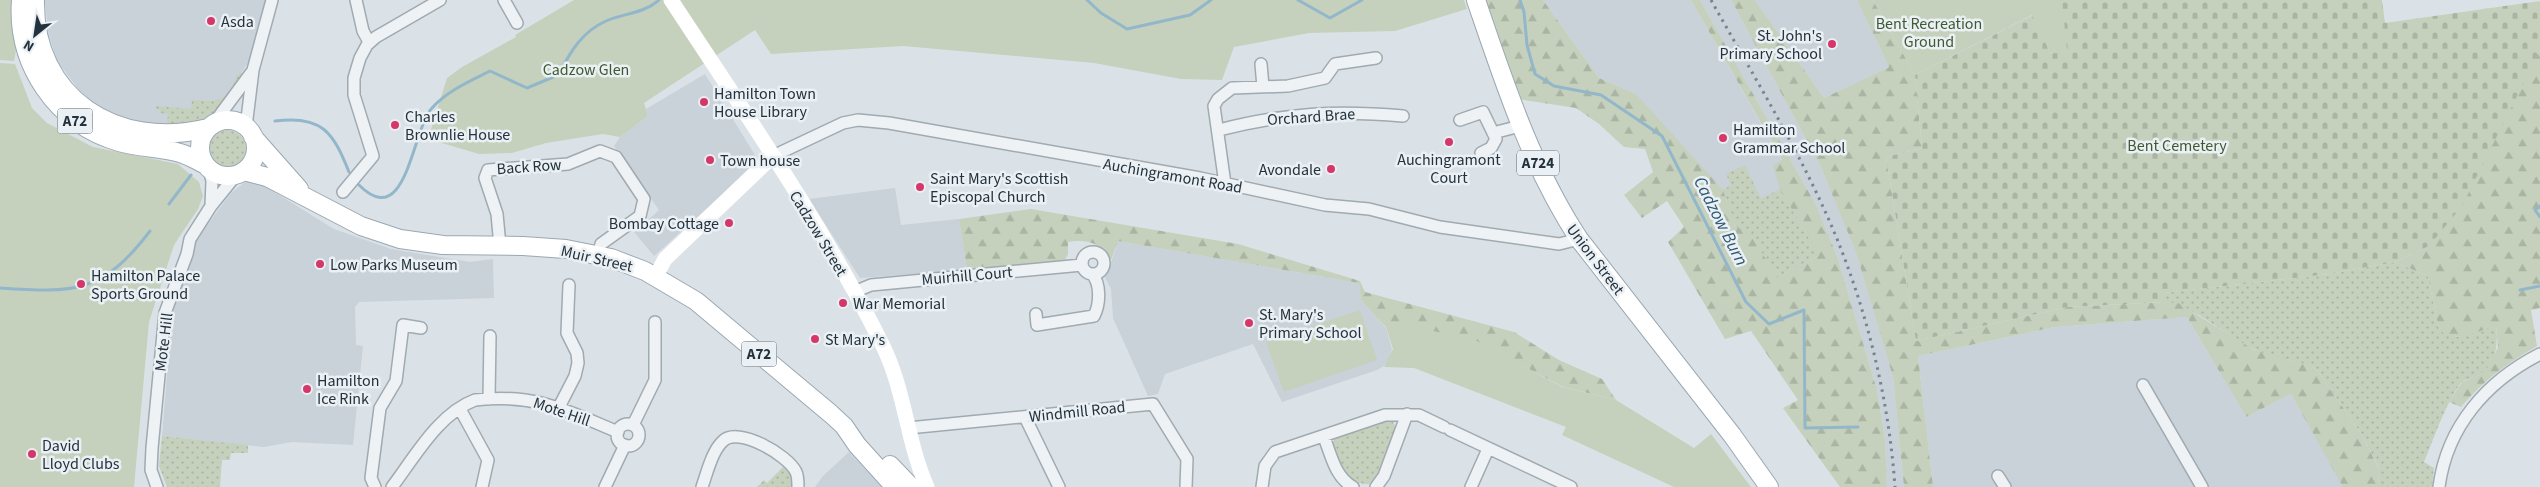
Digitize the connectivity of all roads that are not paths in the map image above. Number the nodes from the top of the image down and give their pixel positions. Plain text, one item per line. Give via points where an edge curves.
1 (21, 0) edge
2 (36, 0) edge
3 (272, 0) edge
4 (356, 0) edge
5 (440, 0) edge
6 (672, 0) edge
7 (509, 2) edge
8 (1478, 6) edge
9 (517, 23) dead end
10 (369, 42) junction
11 (1376, 58) dead end
12 (1261, 64) dead end
13 (253, 70) junction
14 (1264, 87) junction
15 (1403, 116) dead end
16 (1460, 120) dead end
17 (211, 126) junction
18 (1520, 126) junction
19 (1219, 130) junction
20 (250, 132) junction
21 (1493, 133) junction
22 (1481, 153) dead end
23 (773, 156) junction
24 (206, 167) junction
25 (240, 173) junction
26 (1225, 184) junction
27 (343, 192) dead end
28 (305, 196) junction
29 (211, 206) junction
30 (1579, 239) junction
31 (500, 246) junction
32 (598, 255) junction
33 (1082, 265) junction
34 (1092, 274) junction
35 (656, 276) junction
36 (569, 285) dead end
37 (854, 292) junction
38 (1036, 314) dead end
39 (654, 322) dead end
40 (421, 328) dead end
41 (490, 336) dead end
42 (2540, 354) edge
43 (2143, 385) dead end
44 (489, 399) junction
45 (559, 408) junction
46 (460, 409) junction
47 (1407, 414) junction
48 (1025, 417) junction
49 (633, 425) junction
50 (908, 428) junction
51 (618, 432) junction
52 (1324, 437) junction
53 (625, 445) junction
54 (1488, 449) junction
55 (1998, 476) dead end
56 (899, 484) edge
57 (157, 487) edge
58 (375, 487) edge
59 (392, 487) edge
60 (482, 487) edge
61 (605, 487) edge
62 (702, 487) edge
63 (798, 487) edge
64 (927, 487) edge
65 (1058, 487) edge
66 (1186, 487) edge
67 (1262, 487) edge
68 (1353, 487) edge
69 (1376, 487) edge
70 (1471, 487) edge
71 (1571, 487) edge
72 (1769, 487) edge
73 (2005, 487) edge
74 (2202, 487) edge
75 (2439, 487) edge

1 - 24 main road, A72 via 21,30 30,63 44,88 64,111 82,126 107,138 132,146 178,152
2 - 17 main road, A72 via 38,34 49,66 63,88 85,108 117,126 139,131 175,134
3 - 13 street
4 - 10 street
5 - 10 street
6 - 23 main road, Cadzow Street
7 - 9 street
8 - 18 main road, Union Street / A724
10 - 27 street via 360,58 353,86 373,150 372,159
11 - 14 street, Orchard Brae via 1335,64 1325,78 1288,86
12 - 14 street, Orchard Brae
13 - 17 street
13 - 20 street
14 - 19 street, Orchard Brae via 1232,88 1218,99 1214,106
15 - 19 street, Orchard Brae via 1315,112 1263,119
16 - 21 street via 1483,112
17 - 20 main road, A72 via 227,120
17 - 24 main road via 199,145
18 - 21 street
18 - 30 main road, Union Street / A724 via 1560,211
19 - 26 street, Orchard Brae
20 - 25 main road via 255,156
20 - 28 main road, Muir Street / A72
21 - 22 street via 1494,144
23 - 26 street, Auchingramont Road via 843,123 858,120 936,129
23 - 35 main road via 665,259
23 - 37 main road, Cadzow Street via 821,231
24 - 25 main road, A72 via 222,176
24 - 29 street via 212,181
25 - 28 main road, Muir Street / A72 via 267,177
25 - 29 street, Mote Hill
26 - 30 street, Auchingramont Road via 1326,205 1369,208 1440,227 1558,244
28 - 31 main road, Muir Street / A72 via 361,226 392,237 443,246
29 - 57 street, Mote Hill via 190,239 164,313 151,470
30 - 72 main road, Union Street / A724 via 1732,434
31 - 32 main road, Muir Street / A72 via 552,248
31 - 32 street, Back Row via 497,214 485,178 490,169 568,164 601,152 614,156 644,197 641,214 601,244
32 - 35 main road, Muir Street / A72
33 - 34 street
33 - 34 street, Muirhill Court via 1088,253 1095,252 1101,256 1102,268
33 - 37 street, Muirhill Court via 871,285
34 - 38 street via 1097,280 1098,299 1094,316 1037,325
35 - 56 main road, Muir Street / A72 via 708,310 844,426 860,435
36 - 45 street via 567,334 577,353 578,363
37 - 50 main road, Cadzow Street via 897,379
39 - 49 street via 655,380
40 - 58 street via 403,325 396,381 380,408 371,478
41 - 44 street
42 - 75 street via 2489,387 2462,421 2445,459
43 - 74 street
44 - 45 street, Mote Hill via 530,399
44 - 46 street, Mote Hill via 475,400
45 - 51 street, Mote Hill
46 - 59 street, Mote Hill via 440,426
46 - 60 street via 488,460
47 - 52 street via 1385,415
47 - 54 street via 1419,415
47 - 69 street via 1384,476
48 - 50 street, Windmill Road
48 - 65 street
48 - 66 street, Windmill Road via 1153,404 1187,459
49 - 51 street via 624,425
49 - 53 street via 639,433 638,440 633,445
50 - 64 main road
51 - 53 street via 619,440
52 - 67 street via 1275,452 1265,466
52 - 68 street via 1339,475
53 - 61 street
54 - 70 street
54 - 71 street
55 - 73 street
62 - 63 street via 717,448 730,437 750,440 780,454 797,473

